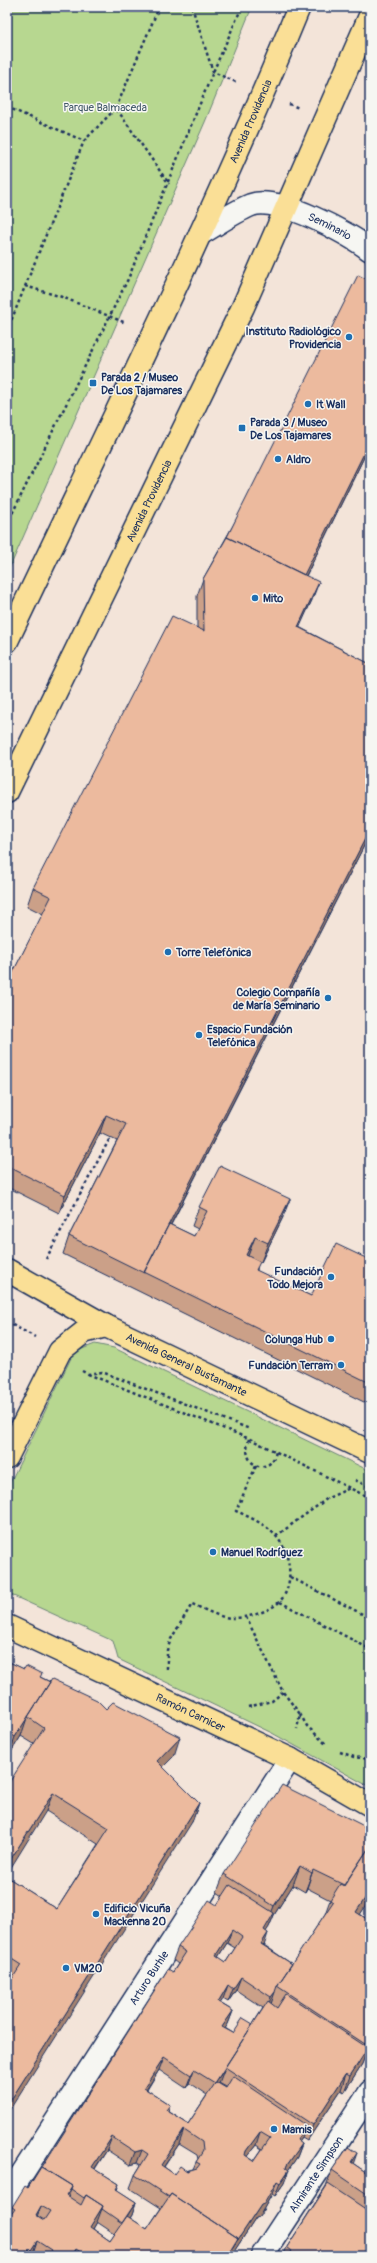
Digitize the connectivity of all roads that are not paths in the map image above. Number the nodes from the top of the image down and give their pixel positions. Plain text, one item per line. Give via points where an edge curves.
1 (300, 7) edge
2 (370, 16) edge
3 (288, 208) junction
4 (200, 234) junction
5 (370, 250) edge
6 (7, 641) edge
7 (7, 792) edge
8 (7, 1270) edge
9 (106, 1326) junction
10 (370, 1452) edge
11 (7, 1457) edge
12 (7, 1626) edge
13 (290, 1759) junction
14 (370, 1805) edge
15 (370, 2092) edge
16 (7, 2197) edge
17 (262, 2256) edge

1 - 4 main road, Avenida Providencia via 264,94
2 - 3 main road, Avenida Providencia
3 - 4 street via 271,204 252,204
3 - 5 street, Seminario via 348,233
3 - 7 main road, Avenida Providencia via 243,307
4 - 6 main road, Avenida Providencia
8 - 9 main road, Avenida General Bustamante
9 - 10 main road, Avenida General Bustamante
9 - 11 main road via 84,1332 64,1348 55,1360
12 - 13 main road, Ramón Carnicer
13 - 14 main road, Ramón Carnicer
13 - 16 street, Arturo Burhle
15 - 17 street, Almirante Simpson

